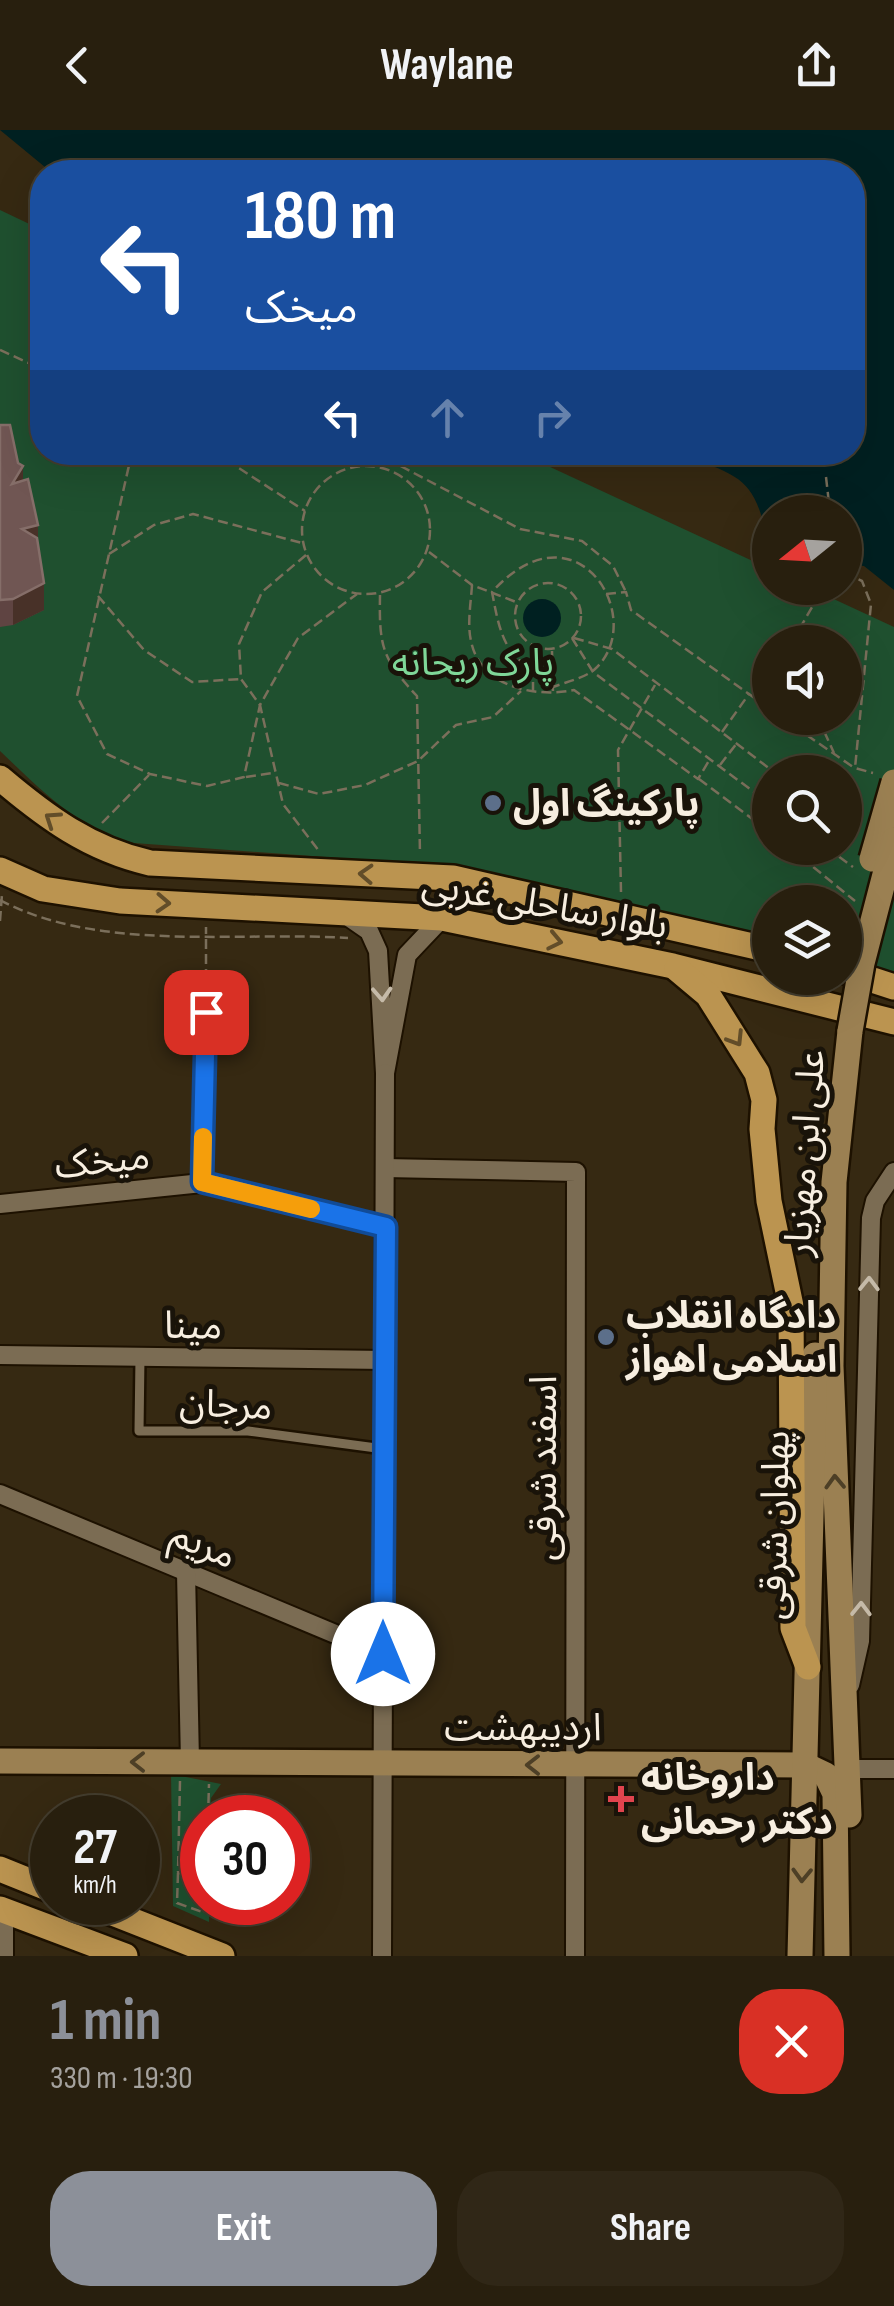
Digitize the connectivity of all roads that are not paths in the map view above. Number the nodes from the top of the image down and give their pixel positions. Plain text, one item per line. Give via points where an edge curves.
1 (0, 778) edge
2 (887, 779) edge
3 (894, 840) edge
4 (2, 871) edge
5 (862, 892) edge
6 (343, 913) junction
7 (442, 918) junction
8 (752, 946) edge
9 (673, 966) junction
10 (862, 979) edge
11 (894, 987) edge
12 (843, 995) edge
13 (206, 1012) road end
14 (894, 1022) edge
15 (842, 1034) junction
16 (385, 1073) junction
17 (385, 1168) junction
18 (894, 1172) edge
19 (202, 1182) junction
20 (0, 1204) edge
21 (386, 1227) junction
22 (0, 1356) edge
23 (140, 1357) junction
24 (385, 1360) junction
25 (384, 1449) junction
26 (0, 1494) edge
27 (186, 1572) junction
28 (838, 1579) joint
29 (383, 1654) junction
30 (808, 1668) junction
31 (846, 1705) junction
32 (0, 1760) edge
33 (201, 1762) junction
34 (382, 1764) junction
35 (574, 1765) junction
36 (805, 1765) junction
37 (850, 1769) junction
38 (894, 1769) edge
39 (0, 1869) edge
40 (30, 1881) edge
41 (2, 1910) edge
42 (143, 1925) edge
43 (4, 1956) edge
44 (125, 1956) edge
45 (222, 1956) edge
46 (382, 1956) edge
47 (575, 1956) edge
48 (800, 1956) edge
49 (837, 1956) edge
50 (849, 1956) edge

8 -> 1 main road, بلوار ساحلی غربی via 454,878 150,863 114,855 84,841
2 - 5 main road, bridge
3 - 15 main road, bridge
4 -> 6 main road, بلوار ساحلی غربی via 43,889 120,901
6 - 7 main road, بلوار ساحلی غربی
6 -> 16 street via 374,941
7 -> 9 main road, بلوار ساحلی غربی
7 - 16 street via 407,955
9 - 14 main road, بلوار ساحلی غربی
9 -> 30 main road via 708,995 758,1073 764,1100 768,1201 791,1306 793,1628
10 - 11 main road
12 - 15 main road
13 - 19 street
28 -> 15 main road, علی ابن مهزیار via 831,1366
15 - 30 main road, پهلوان شرقی via 818,1198
16 - 17 street
17 - 21 street
17 - 35 street, اسفند شرقی via 576,1172
31 -> 18 street, پهلوان شرقی via 860,1640 870,1218
19 - 20 street, میخک
19 - 21 street, میخک
21 - 24 street
22 - 23 street, مینا
23 - 24 street, مینا
23 - 25 lane, مرجان via 138,1431 248,1431
24 - 25 street
25 - 29 street
26 - 27 street, مریم
27 - 29 street, مریم
27 - 33 street
28 - 31 main road, پهلوان شرقی
29 - 34 street
30 - 36 main road, پهلوان شرقی
31 - 37 main road, پهلوان شرقی
33 -> 32 main road, اردیبهشت
33 - 34 main road, اردیبهشت
35 -> 34 main road, اردیبهشت
34 - 46 street
35 - 36 main road, اردیبهشت
35 - 47 street, اسفند شرقی
36 -> 48 main road, پهلوان شرقی
36 - 49 main road via 826,1775 835,1794
37 - 38 street
37 - 50 main road, پهلوان شرقی
39 - 40 main road
41 - 43 street
41 - 44 main road
42 - 45 main road

